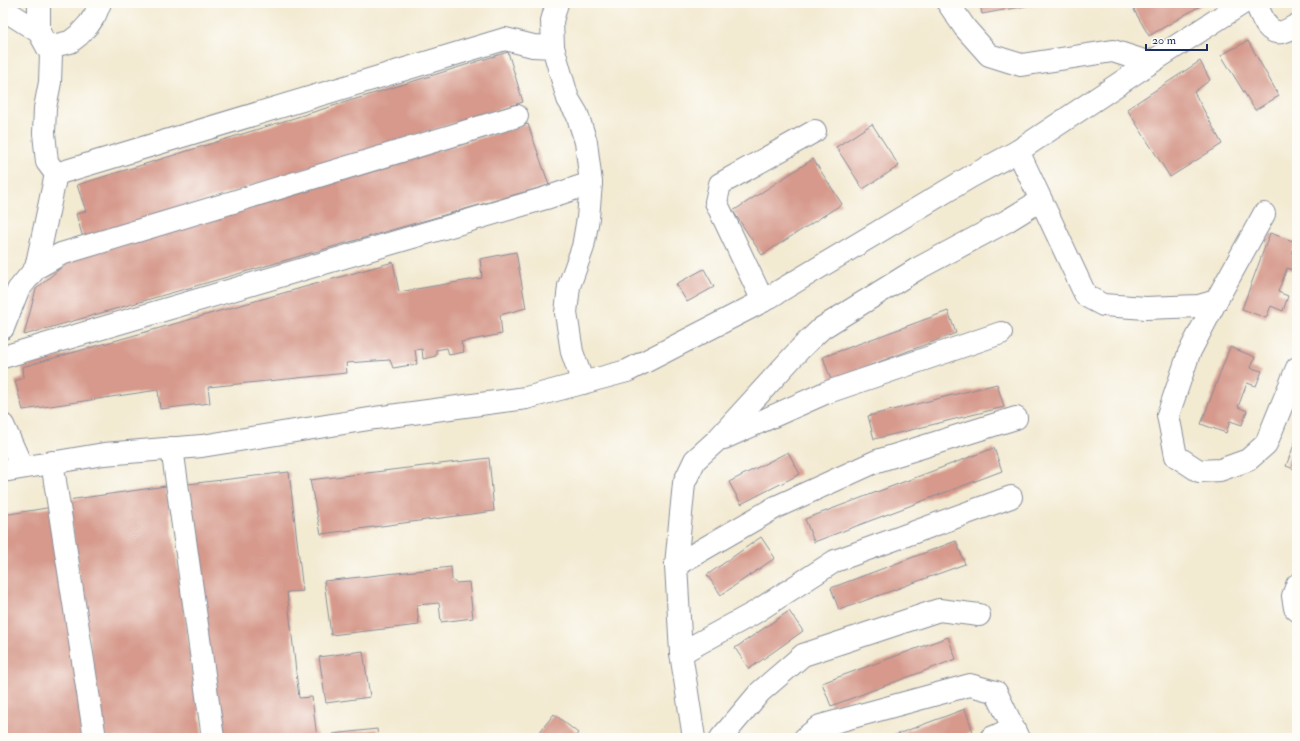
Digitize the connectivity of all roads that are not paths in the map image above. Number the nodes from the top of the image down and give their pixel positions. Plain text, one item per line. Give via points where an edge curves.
1 (39, 3) edge
2 (100, 3) edge
3 (558, 3) edge
4 (948, 3) edge
5 (1243, 3) edge
6 (1256, 3) edge
7 (3, 9) edge
8 (1297, 25) edge
9 (44, 40) junction
10 (553, 47) junction
11 (1150, 63) junction
12 (517, 116) dead end
13 (815, 131) dead end
14 (1018, 151) junction
15 (56, 174) junction
16 (590, 183) junction
17 (1041, 200) junction
18 (1264, 214) dead end
19 (36, 268) junction
20 (763, 300) junction
21 (1216, 301) junction
22 (3, 328) edge
23 (1001, 333) dead end
24 (3, 357) edge
25 (1297, 368) edge
26 (583, 383) junction
27 (1016, 418) dead end
28 (3, 425) edge
29 (716, 441) junction
30 (172, 448) junction
31 (52, 462) junction
32 (13, 469) edge
33 (1011, 497) dead end
34 (676, 565) junction
35 (1297, 585) edge
36 (1297, 610) edge
37 (979, 615) dead end
38 (681, 653) junction
39 (95, 738) edge
40 (213, 738) edge
41 (694, 738) edge
42 (721, 738) edge
43 (805, 738) edge
44 (991, 738) edge
45 (1013, 738) edge
46 (1018, 738) edge

1 - 9 street
2 - 9 street via 89,24 70,42
3 - 10 street via 552,21
4 - 11 street via 965,28 989,55 1021,65 1113,52
5 - 11 street
6 - 8 street via 1266,26 1274,32 1282,32
7 - 9 street
9 - 15 street via 51,54 44,133 47,162
10 - 15 street via 533,46 505,39
10 - 16 street via 568,99 577,114 586,142
11 - 14 street
12 - 19 street via 61,254
13 - 20 street via 720,184 716,202
14 - 17 street
14 - 20 street
15 - 19 street
16 - 24 street
16 - 26 street via 583,247 569,286 566,313 572,352
17 - 21 street via 1086,296 1103,305 1146,308 1199,306
17 - 29 street via 1007,221 917,268 822,328
18 - 21 street
19 - 22 street via 18,290
20 - 26 street via 627,371
21 - 25 street via 1189,353 1168,416 1176,456 1199,471 1220,470 1248,460 1266,444
23 - 29 street via 825,393
26 - 30 street via 526,398 375,418 202,446
27 - 34 street via 877,461 776,508
28 - 32 street
29 - 34 street via 695,460 684,483
30 - 31 street
30 - 40 street
31 - 32 street
31 - 39 street
33 - 38 street via 835,561 754,613
34 - 38 street
35 - 36 street via 1293,596
37 - 42 street via 939,610 803,655 760,692
38 - 41 street
43 - 46 street via 820,726 970,685 996,692
44 - 45 street via 1005,732

